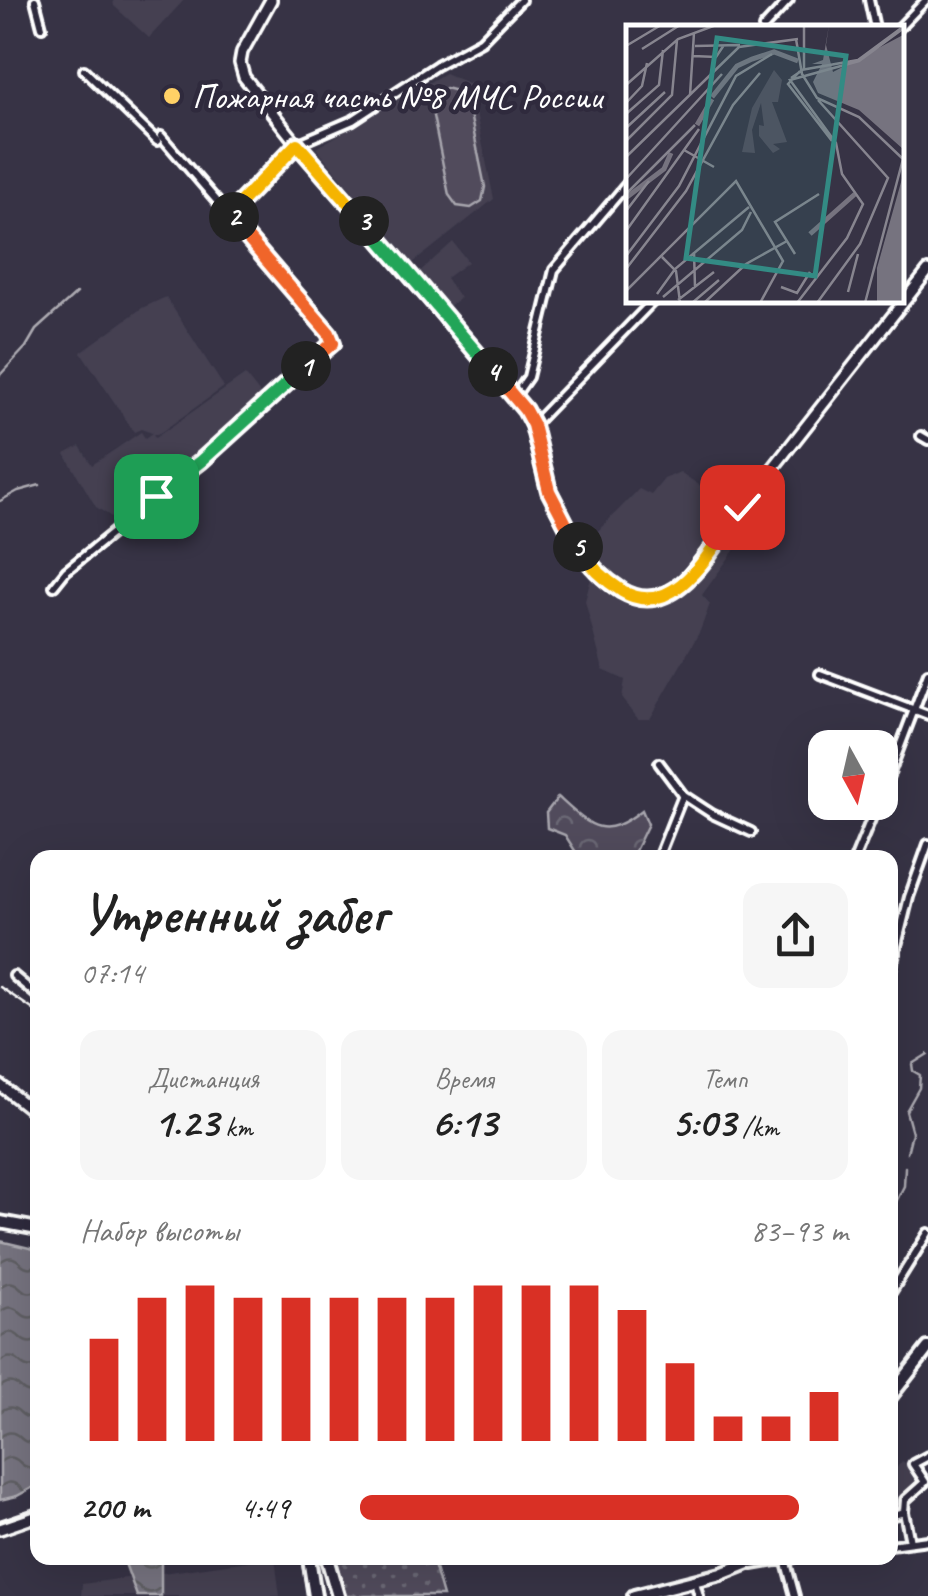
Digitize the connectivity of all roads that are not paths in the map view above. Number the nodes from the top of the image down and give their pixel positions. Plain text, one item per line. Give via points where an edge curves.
1 (35, 0) edge
2 (271, 0) edge
3 (521, 0) edge
4 (774, 0) edge
5 (789, 0) edge
6 (868, 0) edge
7 (926, 0) edge
8 (782, 7) junction
9 (767, 25) edge
10 (874, 25) edge
11 (902, 25) edge
12 (42, 27) dead end
13 (84, 70) dead end
14 (297, 144) junction
15 (626, 186) edge
16 (233, 221) junction
17 (928, 271) edge
18 (652, 302) edge
19 (514, 397) junction
20 (533, 425) junction
21 (54, 586) dead end
22 (928, 673) edge
23 (820, 674) dead end
24 (914, 710) junction
25 (928, 714) edge
26 (898, 752) edge
27 (659, 763) dead end
28 (683, 796) junction
29 (871, 820) edge
30 (751, 832) dead end
31 (928, 844) edge
32 (661, 850) edge
33 (858, 850) edge
34 (898, 942) edge
35 (14, 976) dead end
36 (30, 989) edge
37 (0, 1085) edge
38 (30, 1109) edge
39 (0, 1222) edge
40 (30, 1228) edge
41 (928, 1233) edge
42 (898, 1281) edge
43 (928, 1348) edge
44 (898, 1387) edge
45 (928, 1456) edge
46 (904, 1512) junction
47 (898, 1514) edge
48 (30, 1519) edge
49 (0, 1529) edge
50 (928, 1540) edge
51 (910, 1542) junction
52 (898, 1544) edge
53 (309, 1565) edge
54 (329, 1565) edge
55 (745, 1565) edge
56 (752, 1565) edge
57 (791, 1565) edge
58 (741, 1567) junction
59 (694, 1580) junction
60 (314, 1596) edge
61 (338, 1596) edge
62 (634, 1596) edge
63 (699, 1596) edge
64 (795, 1596) edge

1 - 12 street
2 - 14 main road via 240,63 255,94
3 - 14 street via 481,41 353,120
4 - 8 street
5 - 8 street
6 - 10 street
7 - 11 street
8 - 9 street
13 - 16 street
14 - 16 street via 237,206
14 - 19 main road
15 - 19 street via 554,270 528,378
16 - 21 street via 333,343
17 - 20 main road via 696,568 664,597 641,600 591,567 549,491
18 - 20 street
19 - 20 main road
22 - 24 street
23 - 24 street
24 - 25 street
24 - 26 street
27 - 28 street
28 - 30 street
28 - 32 street
29 - 33 street
31 - 34 street
35 - 36 street
37 - 38 main road
39 - 40 main road
41 - 42 street
43 - 44 main road
45 - 46 street via 914,1464 925,1482 905,1500
46 - 47 street
46 - 51 street
48 - 49 main road
50 - 51 street
51 - 52 street
53 - 60 main road
54 - 61 main road
55 - 58 main road
56 - 58 street
57 - 64 street
58 - 59 main road
59 - 62 main road
59 - 63 street

